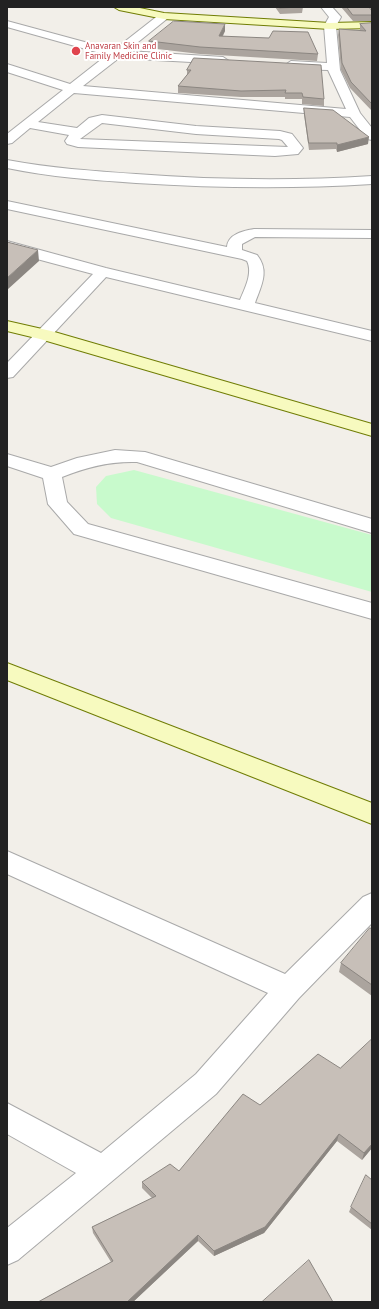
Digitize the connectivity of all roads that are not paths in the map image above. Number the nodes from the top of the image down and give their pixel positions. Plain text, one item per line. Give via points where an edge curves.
1 (119, 7) edge
2 (326, 7) edge
3 (164, 16) junction
4 (7, 24) edge
5 (372, 25) edge
6 (330, 26) junction
7 (116, 54) junction
8 (233, 61) edge
9 (280, 64) edge
10 (334, 67) junction
11 (7, 68) edge
12 (72, 89) junction
13 (354, 114) junction
14 (28, 124) junction
15 (81, 132) junction
16 (372, 136) edge
17 (7, 140) edge
18 (7, 164) edge
19 (372, 180) edge
20 (7, 205) edge
21 (372, 234) edge
22 (7, 246) edge
23 (234, 253) junction
24 (103, 272) junction
25 (246, 306) junction
26 (7, 326) edge
27 (45, 335) junction
28 (372, 336) edge
29 (7, 373) edge
30 (372, 430) edge
31 (7, 460) edge
32 (52, 474) junction
33 (372, 526) edge
34 (372, 611) edge
35 (7, 671) edge
36 (372, 814) edge
37 (7, 862) edge
38 (372, 905) edge
39 (289, 989) junction
40 (7, 1118) edge
41 (103, 1171) junction
42 (7, 1249) edge

1 - 3 street
2 - 6 street via 335,18
3 - 6 street
3 - 7 street
4 - 7 street
5 - 6 street
6 - 10 street
7 - 8 street
7 - 12 street
9 - 10 street
10 - 13 street
11 - 12 street
12 - 13 street
12 - 14 street
13 - 16 street
14 - 15 street
14 - 17 street
15 - 15 street via 94,121 102,119 280,135 287,137 296,148 293,151 275,152 72,141
18 - 19 street via 37,170 191,183 274,184
20 - 23 street
21 - 23 street via 254,234 235,242
22 - 24 street
23 - 25 street via 251,258 258,270
24 - 25 street
24 - 27 street
25 - 28 street
26 - 27 street
27 - 29 street
27 - 30 street
31 - 32 street
32 - 33 street via 89,460 116,455 138,456
32 - 34 street via 58,504 81,529
35 - 36 street
37 - 39 street
38 - 39 street
39 - 41 street via 206,1084
40 - 41 street
41 - 42 street

